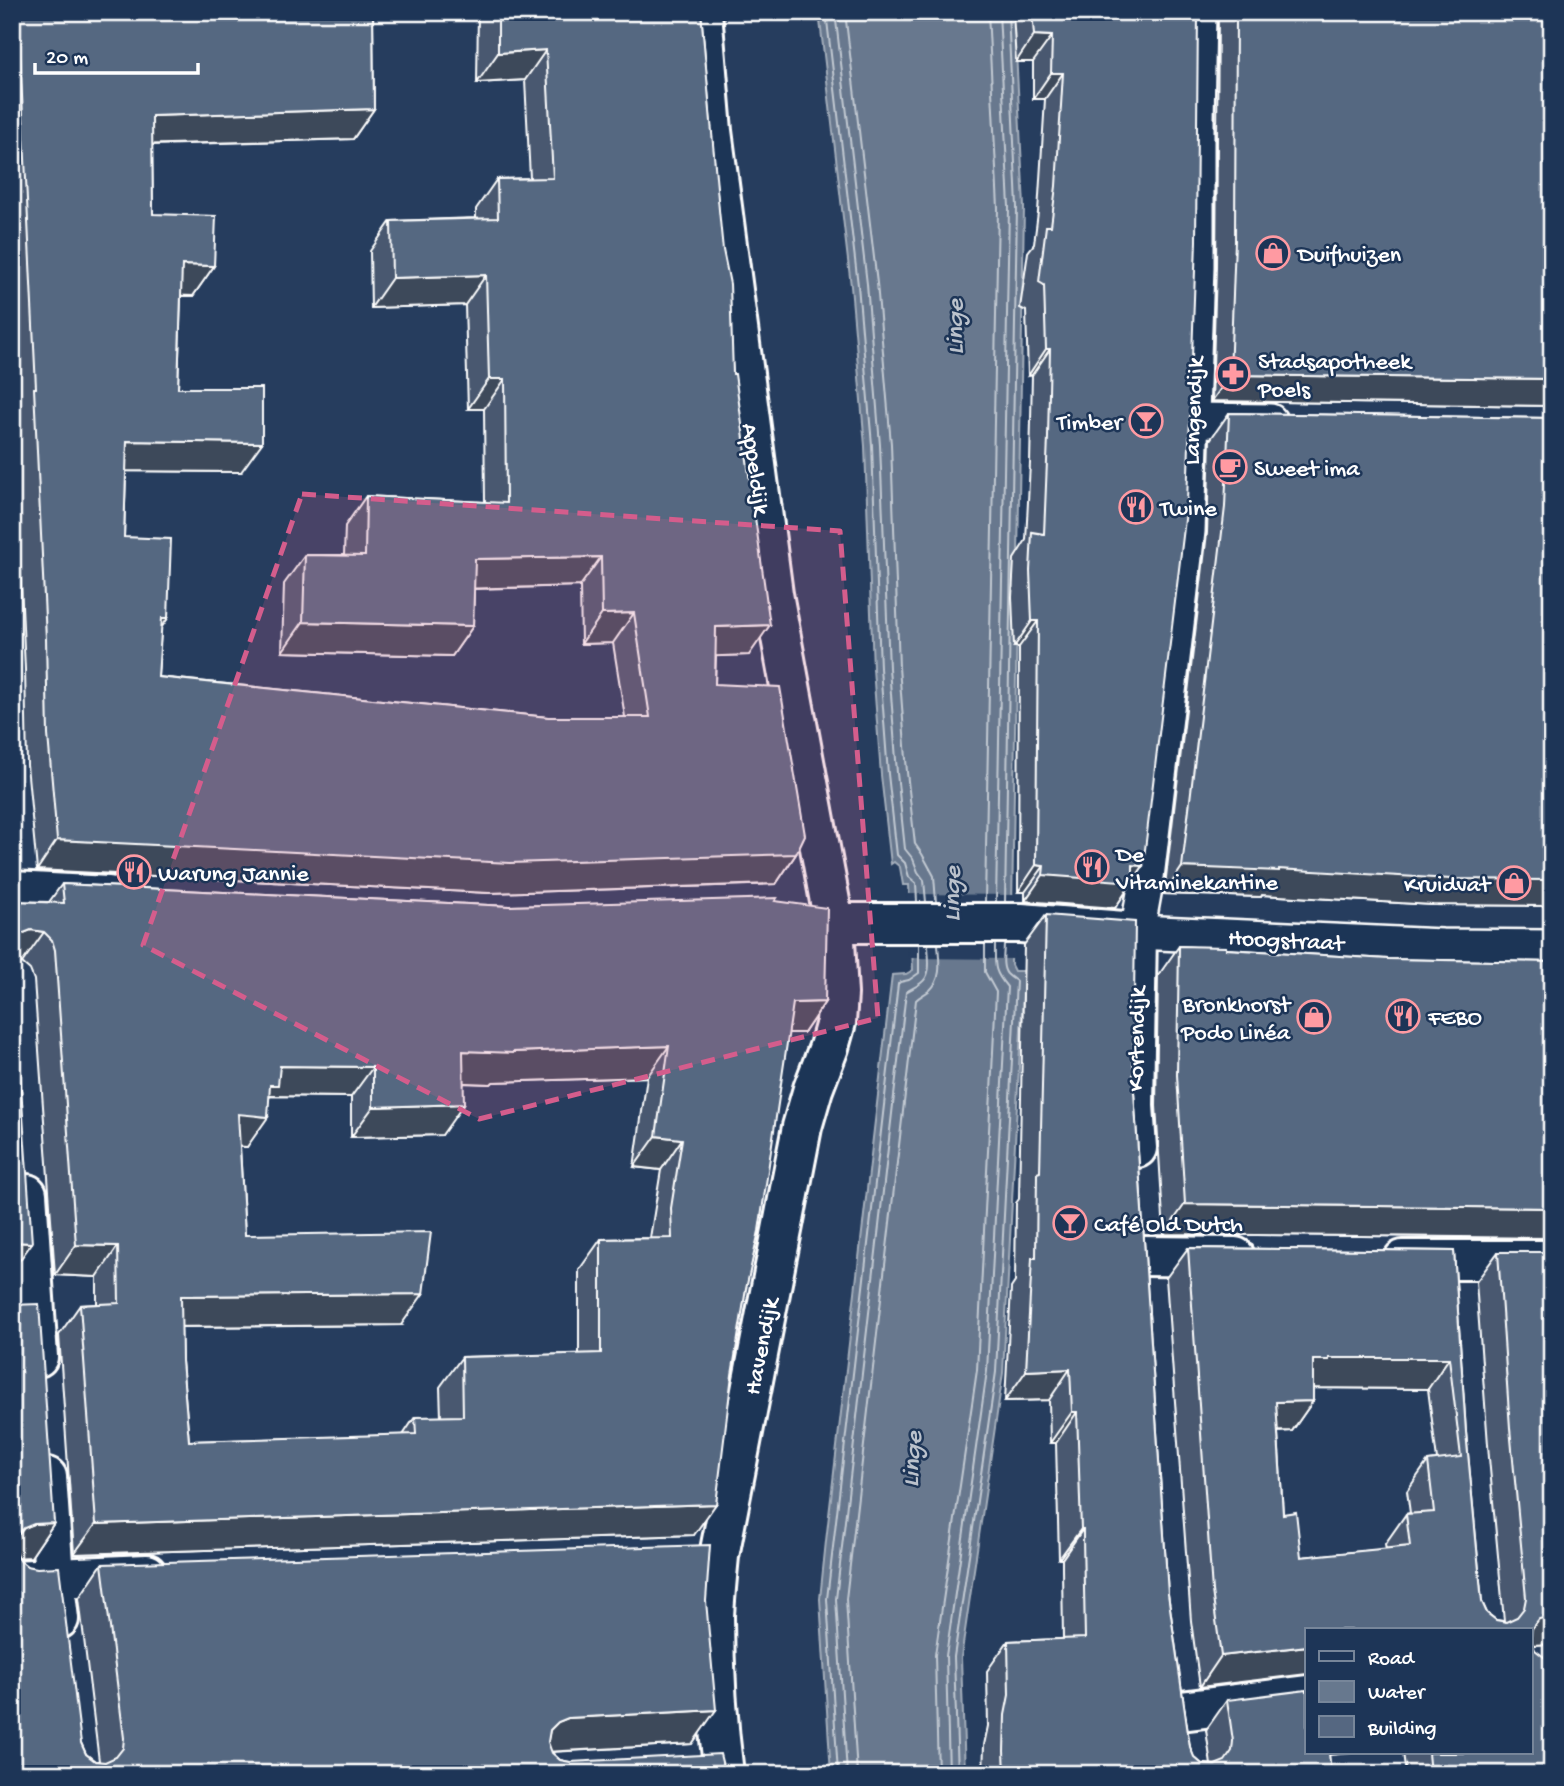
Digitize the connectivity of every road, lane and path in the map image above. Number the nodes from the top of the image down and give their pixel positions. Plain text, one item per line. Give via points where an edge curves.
1 (702, 12) edge
2 (1199, 12) edge
3 (1192, 420) junction
4 (1300, 422) edge
5 (12, 891) edge
6 (148, 898) edge
7 (790, 905) edge
8 (832, 913) junction
9 (1137, 932) junction
10 (1552, 947) edge
11 (25, 1162) edge
12 (1139, 1188) edge
13 (1263, 1258) edge
14 (1143, 1259) edge
15 (1370, 1259) edge
16 (1552, 1259) edge
17 (1453, 1260) junction
18 (1456, 1300) edge
19 (41, 1398) edge
20 (44, 1439) edge
21 (179, 1573) edge
22 (54, 1577) junction
23 (12, 1580) edge
24 (64, 1656) edge
25 (1175, 1672) edge
26 (1305, 1695) edge
27 (1181, 1711) junction
28 (1186, 1748) edge
29 (714, 1768) edge

1 - 8 street, Appeldijk via 712,131 773,594
2 - 3 street, Langendijk
3 - 4 street
3 - 9 street, Langendijk via 1188,531
5 - 6 street
7 - 8 street, Hoogstraat
8 - 9 street, Hoogstraat via 904,922 1021,923
8 - 29 street, Havendijk via 836,1022 802,1127 705,1556 714,1613
9 - 10 street, Hoogstraat
9 - 12 street, Kortendijk via 1134,1106
11 - 19 street
13 - 14 street
15 - 17 street
16 - 17 street
17 - 18 street
20 - 22 street
21 - 22 street
22 - 23 street
22 - 24 street
25 - 27 street
26 - 27 street
27 - 28 street

